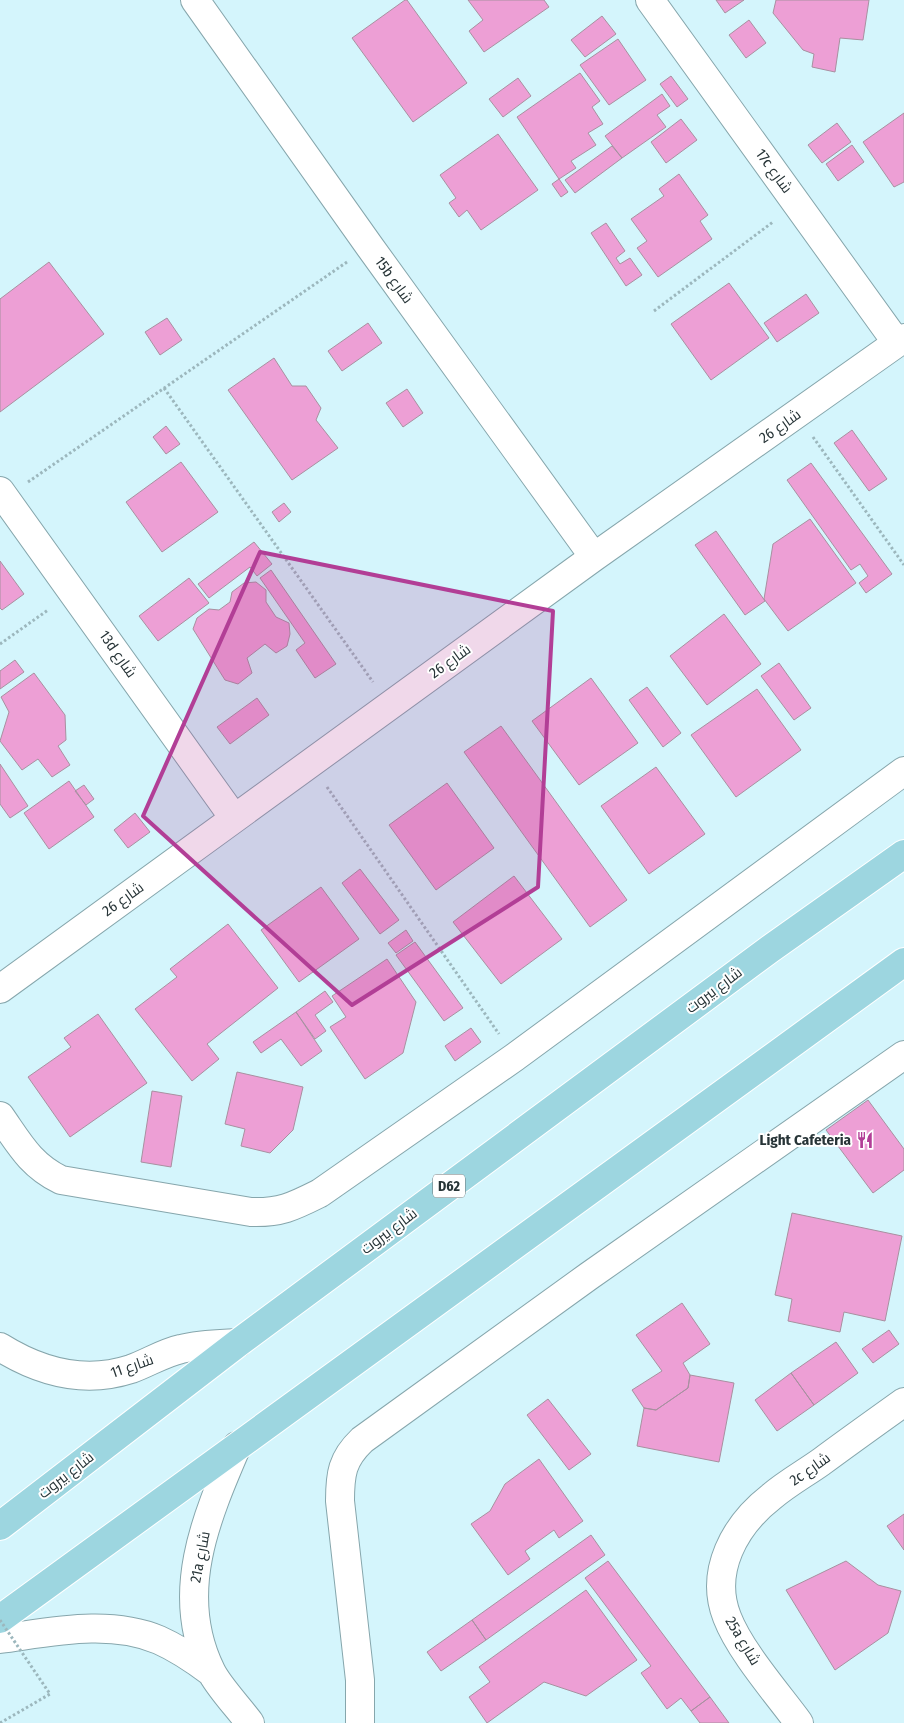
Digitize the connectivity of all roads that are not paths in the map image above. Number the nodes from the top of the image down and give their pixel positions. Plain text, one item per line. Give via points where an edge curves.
1 (195, 0) edge
2 (650, 0) edge
3 (900, 340) edge
4 (2, 495) edge
5 (594, 558) junction
6 (904, 771) edge
7 (234, 818) junction
8 (904, 854) edge
9 (904, 962) edge
10 (0, 989) edge
11 (904, 1055) edge
12 (0, 1116) edge
13 (238, 1342) junction
14 (0, 1347) edge
15 (904, 1402) edge
16 (236, 1446) junction
17 (0, 1526) edge
18 (729, 1548) joint
19 (0, 1620) edge
20 (0, 1639) edge
21 (211, 1672) junction
22 (250, 1723) edge
23 (360, 1723) edge
24 (799, 1723) edge

1 - 5 street, 15b شارع
2 - 3 street, 17c شارع
3 - 5 street, شارع 26
4 - 7 street, 13d شارع
5 - 7 street, شارع 26
6 - 12 street via 515,1057 320,1193 287,1208 251,1212 61,1180 36,1165
7 - 10 street, شارع 26
8 - 13 main road, شارع بيروت / D62 via 770,949
9 - 16 main road
11 - 23 street via 589,1276 352,1449 341,1474 340,1501 360,1680
13 - 14 street, شارع 11 via 179,1349 114,1374 88,1377 64,1374 29,1363
13 - 17 main road, شارع بيروت / D62
15 - 18 street, 2c شارع via 771,1497 740,1529
16 - 19 main road
16 - 21 street, 21a شارع via 204,1528 193,1586 201,1644
18 - 24 street, 25a شارع via 722,1570 721,1592 726,1616 742,1646
20 - 21 street, 21a شارع via 62,1631 127,1631 158,1640
21 - 22 street, 21a شارع

